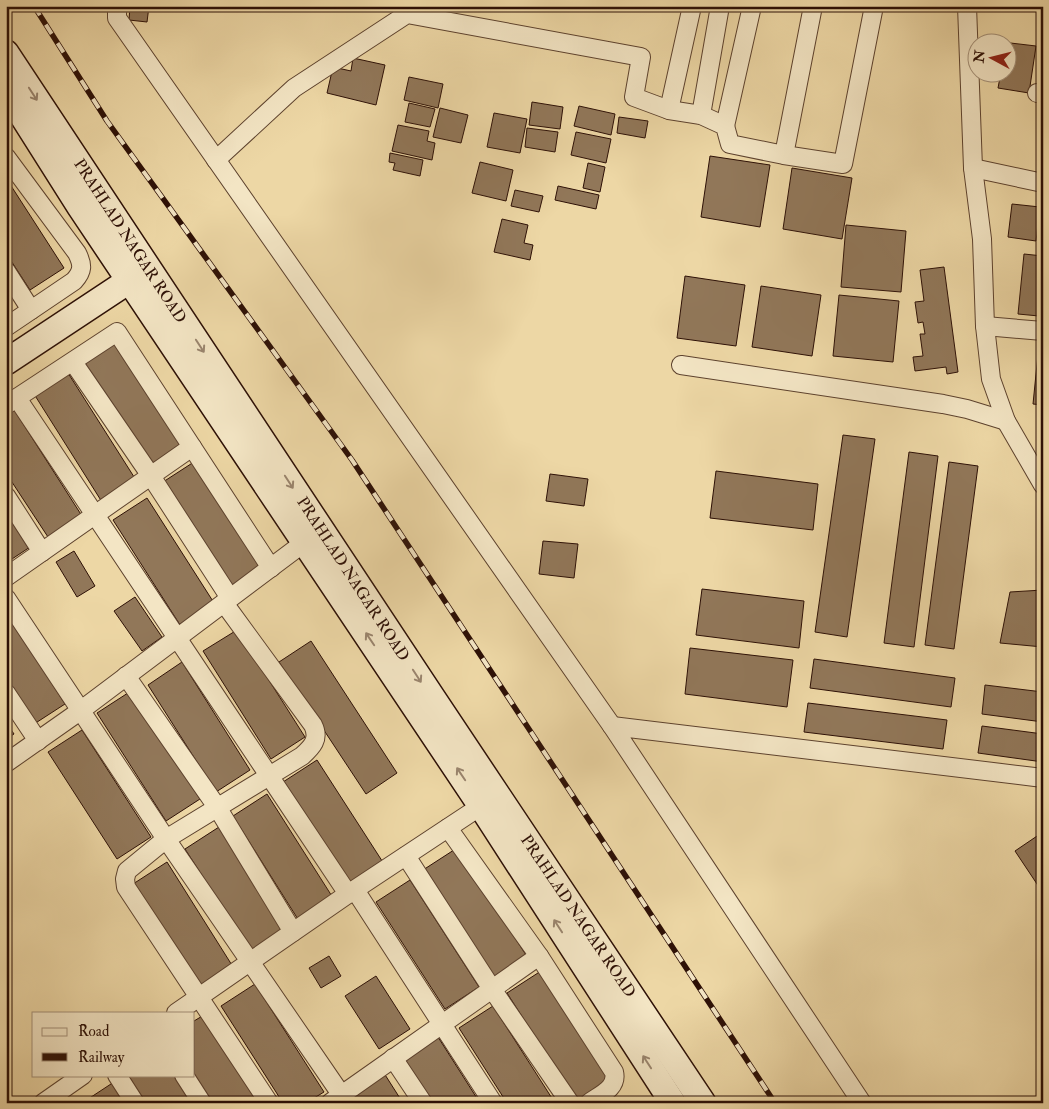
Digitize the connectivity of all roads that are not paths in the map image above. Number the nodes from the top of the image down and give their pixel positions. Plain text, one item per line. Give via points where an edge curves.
1 (117, 6) edge
2 (692, 6) edge
3 (720, 6) edge
4 (752, 6) edge
5 (813, 6) edge
6 (874, 6) edge
7 (967, 6) edge
8 (6, 53) edge
9 (6, 90) edge
10 (669, 110) junction
11 (700, 115) junction
12 (725, 126) junction
13 (784, 155) junction
14 (6, 157) edge
15 (216, 160) junction
16 (973, 168) junction
17 (1043, 183) edge
18 (6, 271) edge
19 (130, 280) junction
20 (31, 310) junction
21 (985, 326) junction
22 (6, 327) edge
23 (1043, 331) edge
24 (6, 362) edge
25 (73, 362) junction
26 (680, 365) dead end
27 (12, 402) edge
28 (1006, 421) junction
29 (192, 447) junction
30 (150, 476) junction
31 (1043, 485) edge
32 (6, 496) edge
33 (95, 515) junction
34 (313, 536) junction
35 (42, 552) junction
36 (271, 568) junction
37 (6, 577) edge
38 (6, 598) edge
39 (227, 601) junction
40 (178, 638) junction
41 (126, 676) junction
42 (6, 693) edge
43 (80, 711) junction
44 (612, 726) junction
45 (38, 741) junction
46 (6, 763) edge
47 (268, 777) junction
48 (1043, 778) edge
49 (489, 800) junction
50 (217, 807) junction
51 (448, 828) junction
52 (166, 839) junction
53 (406, 856) junction
54 (352, 892) junction
55 (293, 932) junction
56 (539, 956) junction
57 (250, 962) junction
58 (492, 989) junction
59 (199, 998) junction
60 (178, 1012) edge
61 (442, 1024) junction
62 (393, 1058) junction
63 (82, 1076) edge
64 (118, 1076) edge
65 (185, 1076) edge
66 (53, 1100) edge
67 (339, 1100) edge
68 (135, 1103) edge
69 (202, 1103) edge
70 (269, 1103) edge
71 (423, 1103) edge
72 (493, 1103) edge
73 (570, 1103) edge
74 (589, 1103) edge
75 (673, 1103) edge
76 (703, 1103) edge
77 (862, 1103) edge

1 - 15 street via 117,18
2 - 10 street
3 - 11 street
4 - 12 street
5 - 13 street
6 - 13 street via 843,164
7 - 16 street
8 -> 34 street, PRAHLAD NAGAR ROAD
9 - 19 street, PRAHLAD NAGAR ROAD
10 - 11 street
10 - 15 street via 634,97 641,57 408,14 294,88
11 - 12 street
12 - 13 street via 730,144
14 - 20 street via 82,262 81,273 74,281
15 - 44 street
16 - 17 street
16 - 21 street via 982,239
18 - 20 street
19 - 24 street
19 - 34 street, PRAHLAD NAGAR ROAD
20 - 22 street
21 - 23 street
21 - 28 street via 990,379
25 - 27 street
25 - 29 street via 117,332
25 - 30 street
26 - 28 street via 943,404
27 - 33 street
28 - 31 street
29 - 30 street
29 - 36 street
30 - 33 street
30 - 39 street
32 - 35 street
33 - 35 street
33 - 40 street
34 - 36 street
34 - 49 street, PRAHLAD NAGAR ROAD
35 - 37 street
36 - 39 street
38 - 43 street
39 - 40 street
39 - 47 street via 316,732 317,737 309,750
40 - 41 street
40 - 47 street
41 - 43 street
41 - 50 street
42 - 45 street
43 - 45 street
43 - 52 street
44 - 48 street
44 - 77 street
45 - 46 street
47 - 50 street
47 - 54 street
49 - 51 street
75 -> 49 street, PRAHLAD NAGAR ROAD
49 - 76 street, PRAHLAD NAGAR ROAD
50 - 52 street
50 - 55 street
51 - 53 street
51 - 56 street
52 - 57 street
52 - 59 street via 127,871 126,887
53 - 54 street
53 - 58 street
54 - 55 street
54 - 61 street
55 - 57 street
56 - 58 street
56 - 74 street via 614,1072 615,1082 611,1087
57 - 59 street
57 - 67 street
58 - 61 street
58 - 73 street
59 - 60 street
59 - 70 street
61 - 62 street
61 - 72 street
62 - 67 street
62 - 71 street
63 - 66 street
64 - 68 street
65 - 69 street

